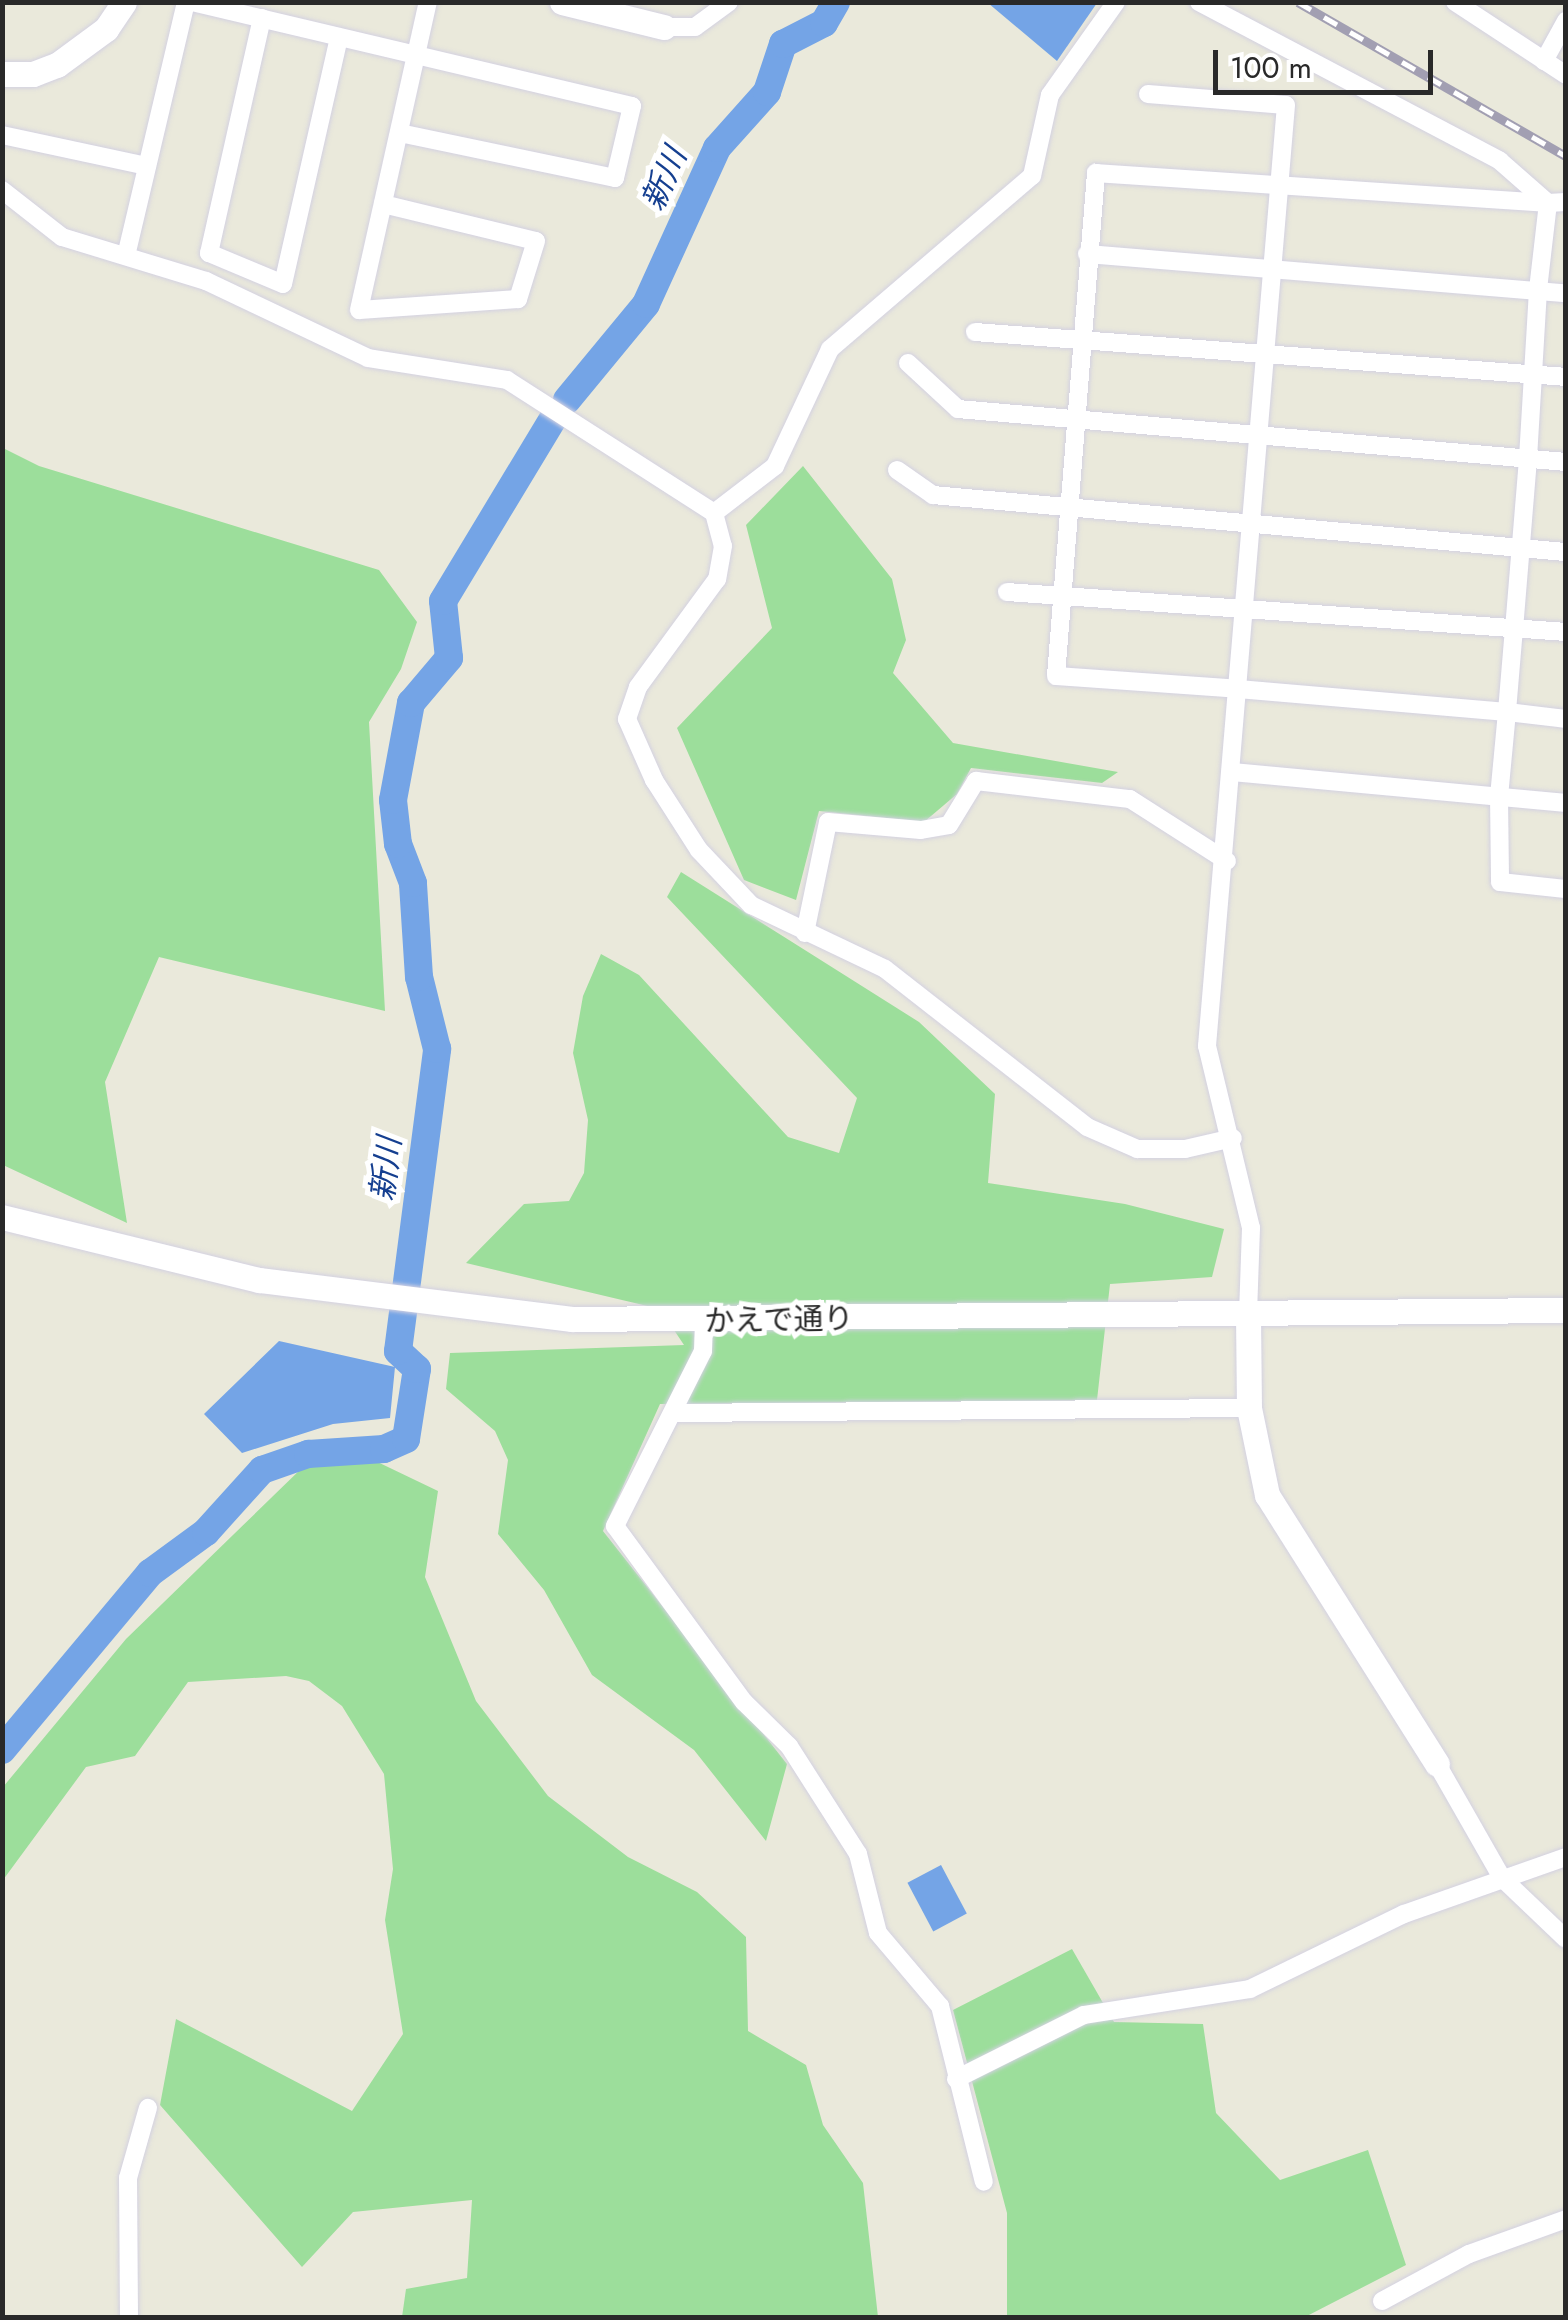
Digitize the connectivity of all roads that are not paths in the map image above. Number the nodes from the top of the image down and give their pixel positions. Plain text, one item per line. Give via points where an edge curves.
1 (124, 2) edge
2 (189, 2) edge
3 (428, 2) edge
4 (562, 2) edge
5 (729, 2) edge
6 (1116, 2) edge
7 (1199, 2) edge
8 (1455, 2) edge
9 (1476, 8) edge
10 (262, 18) junction
11 (1566, 21) edge
12 (664, 27) joint
13 (339, 37) junction
14 (417, 55) junction
15 (1544, 61) junction
16 (2, 74) edge
17 (1566, 75) edge
18 (1148, 94) dead end
19 (400, 133) junction
20 (2, 135) edge
21 (147, 166) junction
22 (1278, 188) junction
23 (2, 190) edge
24 (1557, 203) edge
25 (384, 204) junction
26 (1087, 254) junction
27 (126, 256) junction
28 (1272, 270) junction
29 (1538, 290) junction
30 (1566, 293) edge
31 (975, 332) dead end
32 (1085, 339) junction
33 (1265, 353) junction
34 (908, 363) dead end
35 (1532, 374) junction
36 (1566, 377) edge
37 (1077, 421) junction
38 (1259, 438) junction
39 (1528, 458) junction
40 (1566, 462) edge
41 (896, 470) dead end
42 (1070, 505) junction
43 (714, 513) junction
44 (1253, 521) junction
45 (1521, 546) junction
46 (1566, 552) edge
47 (1008, 592) dead end
48 (1063, 592) junction
49 (1246, 606) junction
50 (1514, 628) junction
51 (1566, 632) edge
52 (1241, 689) junction
53 (1507, 712) junction
54 (1566, 719) edge
55 (1233, 772) junction
56 (1500, 796) junction
57 (1566, 803) edge
58 (1227, 861) junction
59 (1566, 889) edge
60 (805, 933) junction
61 (1232, 1138) junction
62 (2, 1217) edge
63 (1566, 1310) edge
64 (1248, 1314) junction
65 (704, 1322) junction
66 (1249, 1408) junction
67 (674, 1413) junction
68 (1437, 1764) joint
69 (1566, 1857) edge
70 (1502, 1878) junction
71 (1566, 1939) edge
72 (956, 2079) junction
73 (148, 2108) dead end
74 (984, 2182) dead end
75 (1566, 2218) edge
76 (1382, 2301) dead end
77 (128, 2318) edge

1 - 16 street via 106,29 70,57 33,74
2 - 10 street
2 - 21 street
3 - 14 street
4 - 12 street
5 - 12 street via 695,26
6 - 43 street via 1050,95 1032,176 830,349 774,466
7 - 24 street via 1500,161
8 - 9 street
9 - 15 street
10 - 13 street
10 - 13 street via 209,252 283,284
11 - 15 street
13 - 14 street
14 - 19 street
14 - 19 street via 632,106 615,178
15 - 17 street
18 - 22 street via 1286,105
19 - 25 street
20 - 21 street
21 - 27 street
22 - 24 street
22 - 26 street via 1096,173
22 - 28 street
23 - 27 street via 62,236
24 - 29 street
25 - 25 street via 360,310 518,299 536,241
26 - 28 street
26 - 32 street
27 - 43 street via 206,282 368,358 507,380
28 - 29 street
28 - 33 street
29 - 30 street
29 - 35 street
31 - 32 street
32 - 33 street
32 - 37 street
33 - 35 street
33 - 38 street
34 - 37 street via 958,410
35 - 36 street
35 - 39 street
37 - 38 street
37 - 42 street
38 - 39 street
38 - 44 street
39 - 40 street
39 - 45 street
41 - 42 street via 933,494
42 - 44 street
42 - 48 street
43 - 60 street via 723,546 717,579 629,704 630,734 700,850 751,905
44 - 45 street
44 - 49 street
45 - 46 street
45 - 50 street
47 - 48 street
48 - 49 street
48 - 52 street via 1056,676
49 - 50 street
49 - 52 street
50 - 51 street
50 - 53 street
52 - 53 street
52 - 55 street
53 - 54 street
53 - 56 street
55 - 56 street
55 - 58 street
56 - 57 street
56 - 59 street via 1500,882
58 - 60 street via 1130,799 976,781 949,824 921,830 828,822
58 - 61 street via 1207,1046
60 - 61 street via 885,969 1088,1127 1138,1149 1185,1149
61 - 64 street via 1251,1228
62 - 65 street, かえで通り via 163,1261 388,1297 572,1319
63 - 64 street, かえで通り
64 - 65 street, かえで通り
64 - 66 street
65 - 67 street via 703,1351
66 - 67 street
66 - 68 street via 1267,1494
67 - 72 street via 615,1526 744,1702 789,1746 858,1854 878,1933 940,2006
68 - 70 street
69 - 70 street
70 - 71 street
70 - 72 street via 1404,1914 1250,1989 1084,2015
72 - 74 street
73 - 77 street via 128,2178
75 - 76 street via 1468,2254

